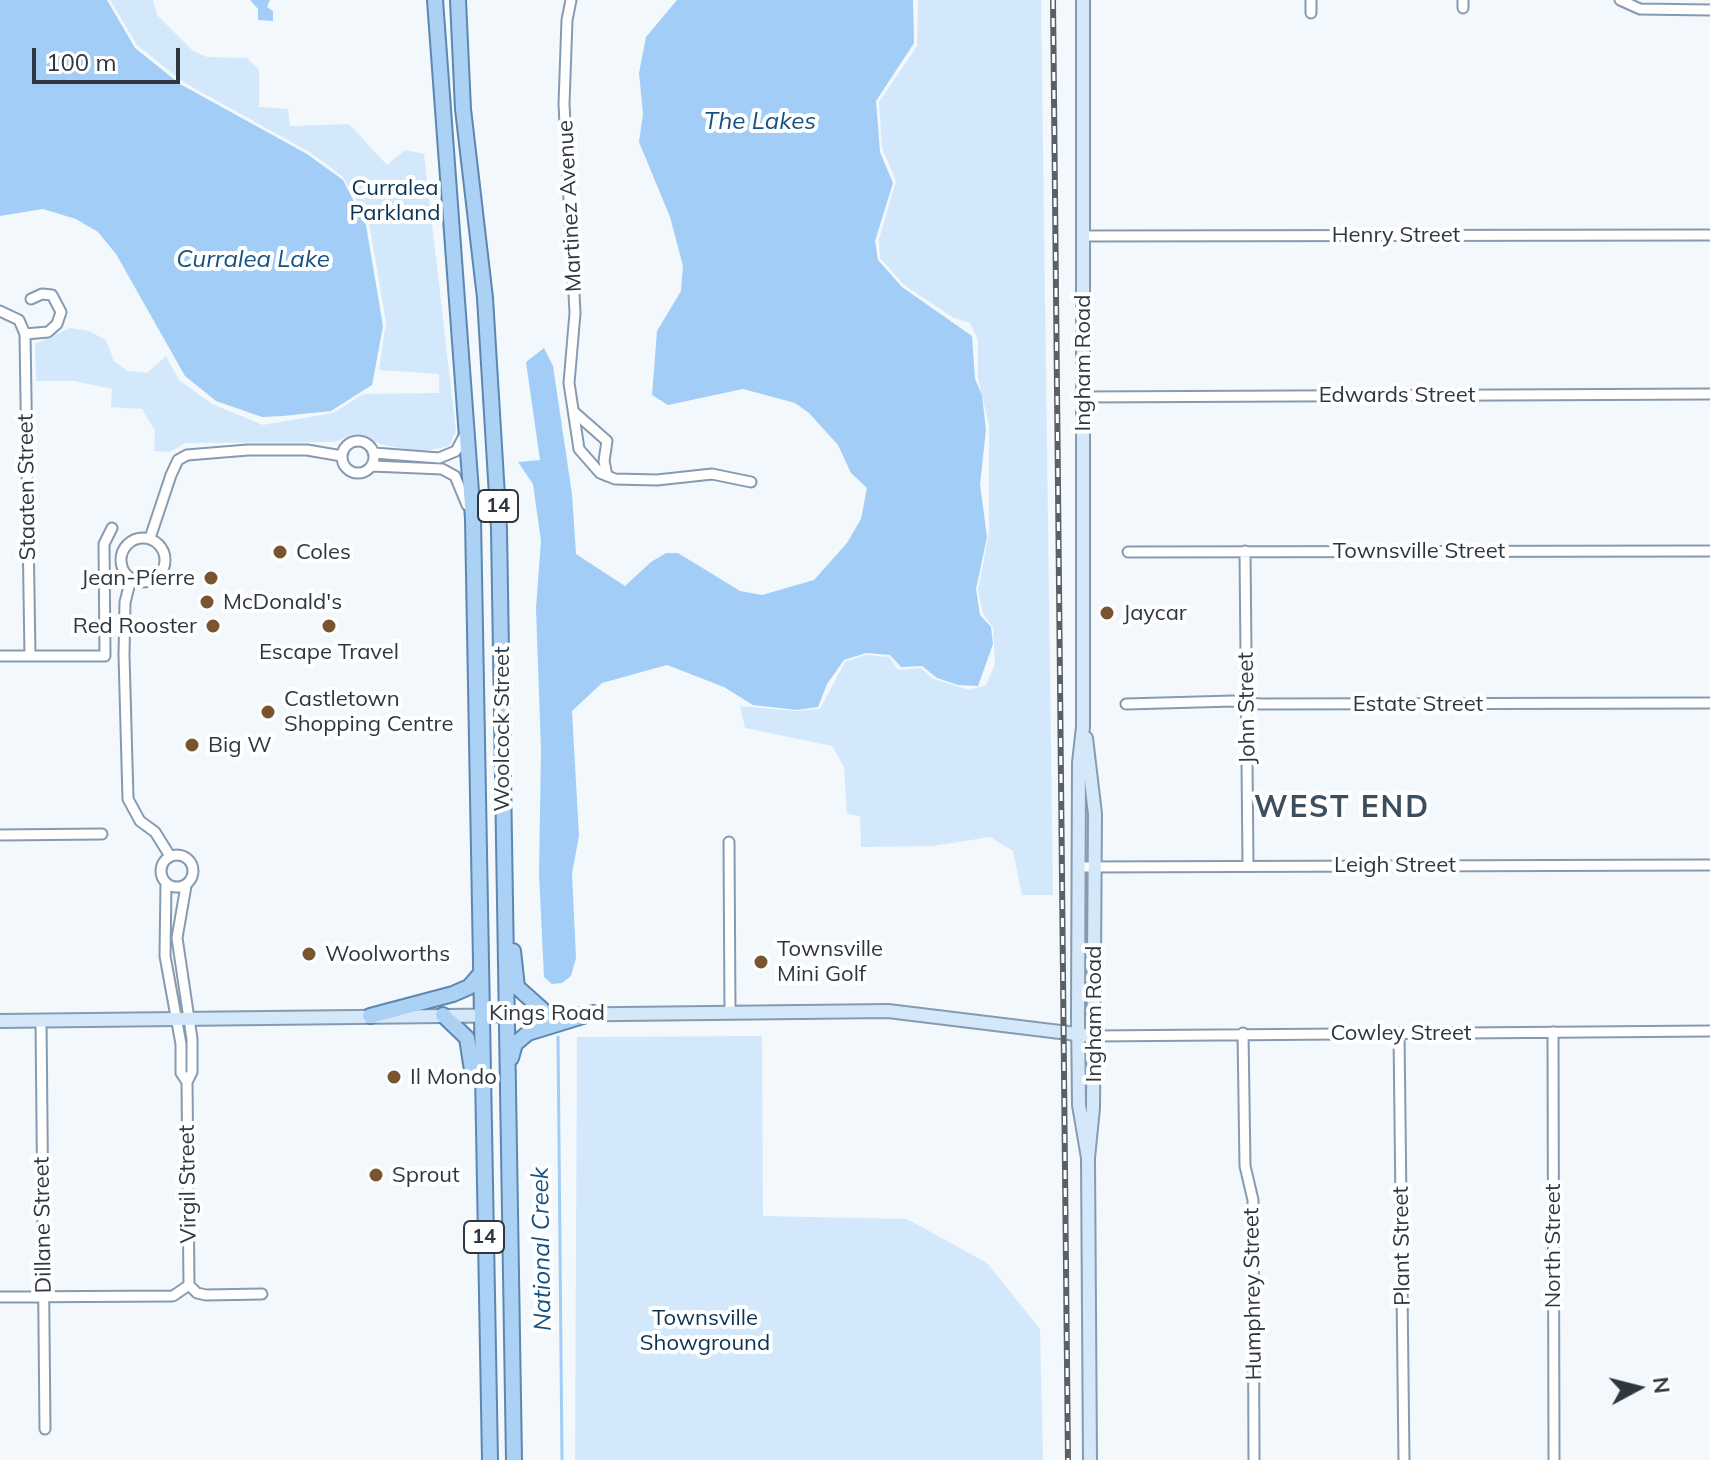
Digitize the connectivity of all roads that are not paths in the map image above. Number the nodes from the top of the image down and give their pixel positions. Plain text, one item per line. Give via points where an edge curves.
1 (435, 0) edge
2 (458, 0) edge
3 (571, 0) edge
4 (1083, 0) edge
5 (1311, 0) edge
6 (1620, 0) edge
7 (1710, 10) edge
8 (1311, 13) dead end
9 (1710, 235) edge
10 (1083, 236) junction
11 (31, 299) dead end
12 (0, 311) edge
13 (25, 334) junction
14 (1710, 394) edge
15 (1083, 397) junction
16 (574, 412) junction
17 (469, 428) junction
18 (597, 431) junction
19 (579, 444) junction
20 (374, 453) junction
21 (605, 455) junction
22 (342, 456) junction
23 (592, 460) junction
24 (372, 466) junction
25 (607, 476) junction
26 (751, 482) dead end
27 (473, 519) junction
28 (112, 528) dead end
29 (150, 538) junction
30 (1245, 551) junction
31 (1710, 551) edge
32 (1128, 552) dead end
33 (131, 579) junction
34 (0, 656) edge
35 (30, 656) junction
36 (1246, 702) junction
37 (1710, 703) edge
38 (1126, 704) dead end
39 (1083, 727) junction
40 (102, 834) dead end
41 (0, 835) edge
42 (729, 842) dead end
43 (170, 856) junction
44 (1248, 865) junction
45 (1710, 865) edge
46 (1080, 867) junction
47 (1095, 867) junction
48 (503, 868) junction
49 (166, 883) junction
50 (186, 886) junction
51 (481, 973) junction
52 (505, 1013) junction
53 (546, 1013) junction
54 (593, 1013) junction
55 (730, 1013) junction
56 (481, 1014) junction
57 (443, 1015) junction
58 (370, 1016) junction
59 (182, 1019) junction
60 (41, 1020) junction
61 (0, 1021) edge
62 (1710, 1031) edge
63 (1553, 1032) junction
64 (1243, 1033) junction
65 (1399, 1033) junction
66 (1078, 1035) junction
67 (1093, 1036) junction
68 (508, 1067) junction
69 (1088, 1158) junction
70 (189, 1285) junction
71 (262, 1294) dead end
72 (45, 1296) junction
73 (0, 1297) edge
74 (485, 1298) junction
75 (45, 1429) dead end
76 (490, 1460) edge
77 (514, 1460) edge
78 (1090, 1460) edge
79 (1254, 1460) edge
80 (1404, 1460) edge
81 (1554, 1460) edge

1 - 17 main road, Woolcock Street / 14
2 - 48 main road, Woolcock Street / 14 via 463,109 494,427
3 - 16 street, Martinez Avenue via 564,104 575,313 569,383
4 - 10 main road, Ingham Road
5 - 8 street
6 - 7 street via 1640,9
9 - 10 street, Henry Street
10 - 15 main road, Ingham Road
11 - 13 street via 52,295 61,312 48,332
12 - 13 street, Staaten Street via 19,320
13 - 35 street, Staaten Street
14 - 15 street, Edwards Street
15 - 39 main road, Ingham Road
16 - 18 street
16 - 19 street, Martinez Avenue
17 - 20 street via 456,451 439,458
17 - 27 main road, Woolcock Street / 14
18 - 19 street via 583,435
18 - 21 street via 607,441
19 - 23 street via 581,453
20 - 22 street via 357,441 347,445
20 - 24 street
21 - 23 street
21 - 25 street
22 - 24 street via 352,472
22 - 29 street via 248,450 200,452 178,460
23 - 25 street
24 - 27 street via 428,466 448,472 460,485
25 - 26 street via 628,481 712,474
27 - 51 main road, Woolcock Street / 14
28 - 35 street via 104,544 105,656
29 - 33 street via 134,539 122,552 122,569
29 - 33 street via 165,554 163,571 144,583
30 - 31 street, Townsville Street
30 - 32 street, Townsville Street
30 - 36 street, John Street
33 - 43 street via 124,655 128,799
34 - 35 street
36 - 37 street, Estate Street
36 - 38 street, Estate Street
36 - 44 street, John Street
39 - 46 main road, Ingham Road
39 - 47 main road, Ingham Road via 1094,794
40 - 41 street
42 - 55 street
43 - 49 street via 161,869
43 - 50 street via 190,861 194,871
44 - 45 street, Leigh Street
44 - 47 street, Leigh Street
46 - 47 street, Leigh Street
46 - 66 main road, Ingham Road
47 - 67 main road, Ingham Road
48 - 52 main road, Woolcock Street / 14
48 - 53 main road via 515,981
49 - 50 street
49 - 59 street via 164,938
50 - 59 street via 177,938
51 - 56 main road, Woolcock Street / 14
51 - 58 main road via 453,994
52 - 53 main road, Kings Road
52 - 56 main road, Kings Road
52 - 68 main road, Woolcock Street / 14
53 - 54 main road, Kings Road
54 - 55 main road, Kings Road
54 - 68 main road via 528,1033 515,1044
55 - 66 main road, Kings Road via 888,1011
56 - 57 main road, Kings Road
56 - 74 main road, Woolcock Street / 14
57 - 58 main road, Kings Road
57 - 74 main road via 463,1033 472,1057 475,1230
58 - 59 main road, Kings Road
59 - 60 main road, Kings Road
59 - 70 street, Virgil Street via 192,1072 187,1082
60 - 61 main road, Kings Road
60 - 72 street, Dillane Street
62 - 63 street, Cowley Street
63 - 65 street, Cowley Street
63 - 81 street, North Street
64 - 65 street, Cowley Street
64 - 67 street, Cowley Street
64 - 79 street, Humphrey Street via 1245,1166 1253,1200
65 - 80 street, Plant Street
66 - 67 main road, Kings Road
66 - 69 main road, Ingham Road via 1079,1105
67 - 69 main road, Ingham Road
68 - 77 main road, Woolcock Street / 14
69 - 78 main road, Ingham Road
70 - 71 street via 206,1295
70 - 72 street via 173,1296
72 - 73 street
72 - 75 street, Dillane Street
74 - 76 main road, Woolcock Street / 14

